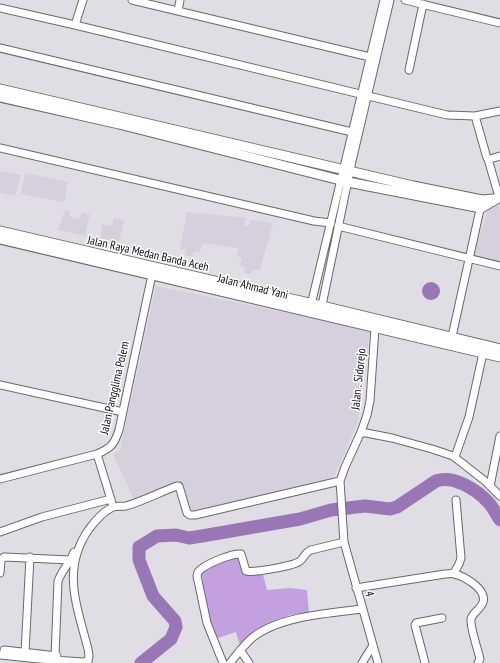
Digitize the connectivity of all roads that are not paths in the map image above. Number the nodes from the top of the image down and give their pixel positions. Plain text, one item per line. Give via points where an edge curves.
1 (84, 0) edge
2 (132, 0) edge
3 (180, 0) edge
4 (384, 0) edge
5 (390, 0) edge
6 (405, 0) edge
7 (424, 4) junction
8 (0, 8) edge
9 (178, 11) junction
10 (500, 23) edge
11 (75, 25) junction
12 (0, 48) edge
13 (370, 57) junction
14 (409, 70) dead end
15 (0, 89) edge
16 (364, 96) junction
17 (0, 97) edge
18 (500, 111) edge
19 (475, 116) junction
20 (156, 129) junction
21 (352, 132) junction
22 (0, 148) edge
23 (500, 156) edge
24 (488, 159) junction
25 (347, 170) junction
26 (344, 181) junction
27 (419, 191) junction
28 (498, 198) edge
29 (482, 204) junction
30 (331, 223) junction
31 (338, 226) junction
32 (0, 231) edge
33 (0, 239) edge
34 (470, 258) junction
35 (500, 266) edge
36 (152, 271) junction
37 (310, 308) junction
38 (320, 310) junction
39 (375, 328) junction
40 (451, 342) junction
41 (500, 349) edge
42 (483, 353) junction
43 (500, 357) edge
44 (0, 385) edge
45 (123, 412) junction
46 (361, 432) junction
47 (500, 436) edge
48 (97, 454) junction
49 (455, 457) junction
50 (0, 479) edge
51 (340, 481) junction
52 (490, 486) junction
53 (500, 496) edge
54 (456, 500) dead end
55 (112, 503) junction
56 (343, 530) joint
57 (0, 532) edge
58 (344, 542) junction
59 (30, 557) junction
60 (70, 560) junction
61 (0, 573) edge
62 (454, 573) junction
63 (356, 588) junction
64 (362, 609) junction
65 (442, 618) dead end
66 (372, 646) junction
67 (0, 650) edge
68 (240, 650) junction
69 (25, 653) junction
70 (0, 655) edge
71 (55, 656) junction
72 (89, 656) junction
73 (223, 663) edge
74 (230, 663) edge
75 (249, 663) edge
76 (362, 663) edge
77 (378, 663) edge
78 (425, 663) edge
79 (478, 663) edge

1 - 11 street
2 - 9 street
3 - 9 street
4 - 13 street
5 - 16 street
6 - 7 street
7 - 10 street
7 - 14 street
8 - 11 street
9 - 13 street
11 - 16 street
12 - 21 street
13 - 16 street
15 - 20 main road
16 - 19 street via 447,115
16 - 21 street
16 - 25 street
17 - 20 main road
18 - 19 street
19 - 24 street
20 - 25 main road
20 - 26 main road
21 - 25 street
22 - 30 street
23 - 24 street
24 - 28 street
25 - 26 street
25 - 27 main road
26 - 27 main road
26 - 30 street
26 - 31 street
27 - 29 main road
28 - 29 main road
29 - 34 street
30 - 37 street
31 - 34 street
31 - 38 street
32 - 36 main road, Jalan Raya Medan Banda Aceh
33 - 36 main road, Jalan Ahmad Yani
34 - 35 street
34 - 40 street
36 - 37 main road, Jalan Ahmad Yani
36 - 45 street, Jalan Pangglima Polem
37 - 38 main road, Jalan Ahmad Yani
38 - 39 main road, Jalan Ahmad Yani
38 - 40 main road
39 - 40 main road, Jalan Ahmad Yani
39 - 46 street, Jalan . Sidorejo via 370,401
40 - 41 main road
40 - 42 main road, Jalan Ahmad Yani
42 - 43 main road, Jalan Ahmad Yani
42 - 49 street via 469,417
44 - 45 street
45 - 48 street, Jalan Pangglima Polem via 113,445
46 - 49 street via 426,447
46 - 51 street, Jalan . Sidorejo
47 - 52 street
48 - 50 street, Jalan Pangglima Polem
48 - 55 street
49 - 52 street
51 - 55 street via 195,515 187,513 179,486 125,506
51 - 56 street, Jalan . Sidorejo
52 - 53 street
54 - 62 street via 461,558
55 - 57 street via 42,517
55 - 60 street via 82,532
55 - 72 street via 86,534 77,554 73,572 76,602
56 - 58 street, 4
58 - 63 street, 4
58 - 73 street via 306,552 298,562 264,570 246,571 239,553 198,572 207,623
59 - 60 street
59 - 61 street via 2,557
59 - 69 street
60 - 71 street via 58,581
62 - 63 street
62 - 79 street via 478,586 483,595 483,604 473,614 471,621 480,659
63 - 64 street, 4
64 - 66 street, 4
64 - 68 street via 289,620 259,633
65 - 78 street via 415,625
66 - 76 street
66 - 77 street, 4
67 - 69 street
68 - 74 street
68 - 75 street
69 - 71 street
70 - 72 street via 83,662 88,661
71 - 72 street

